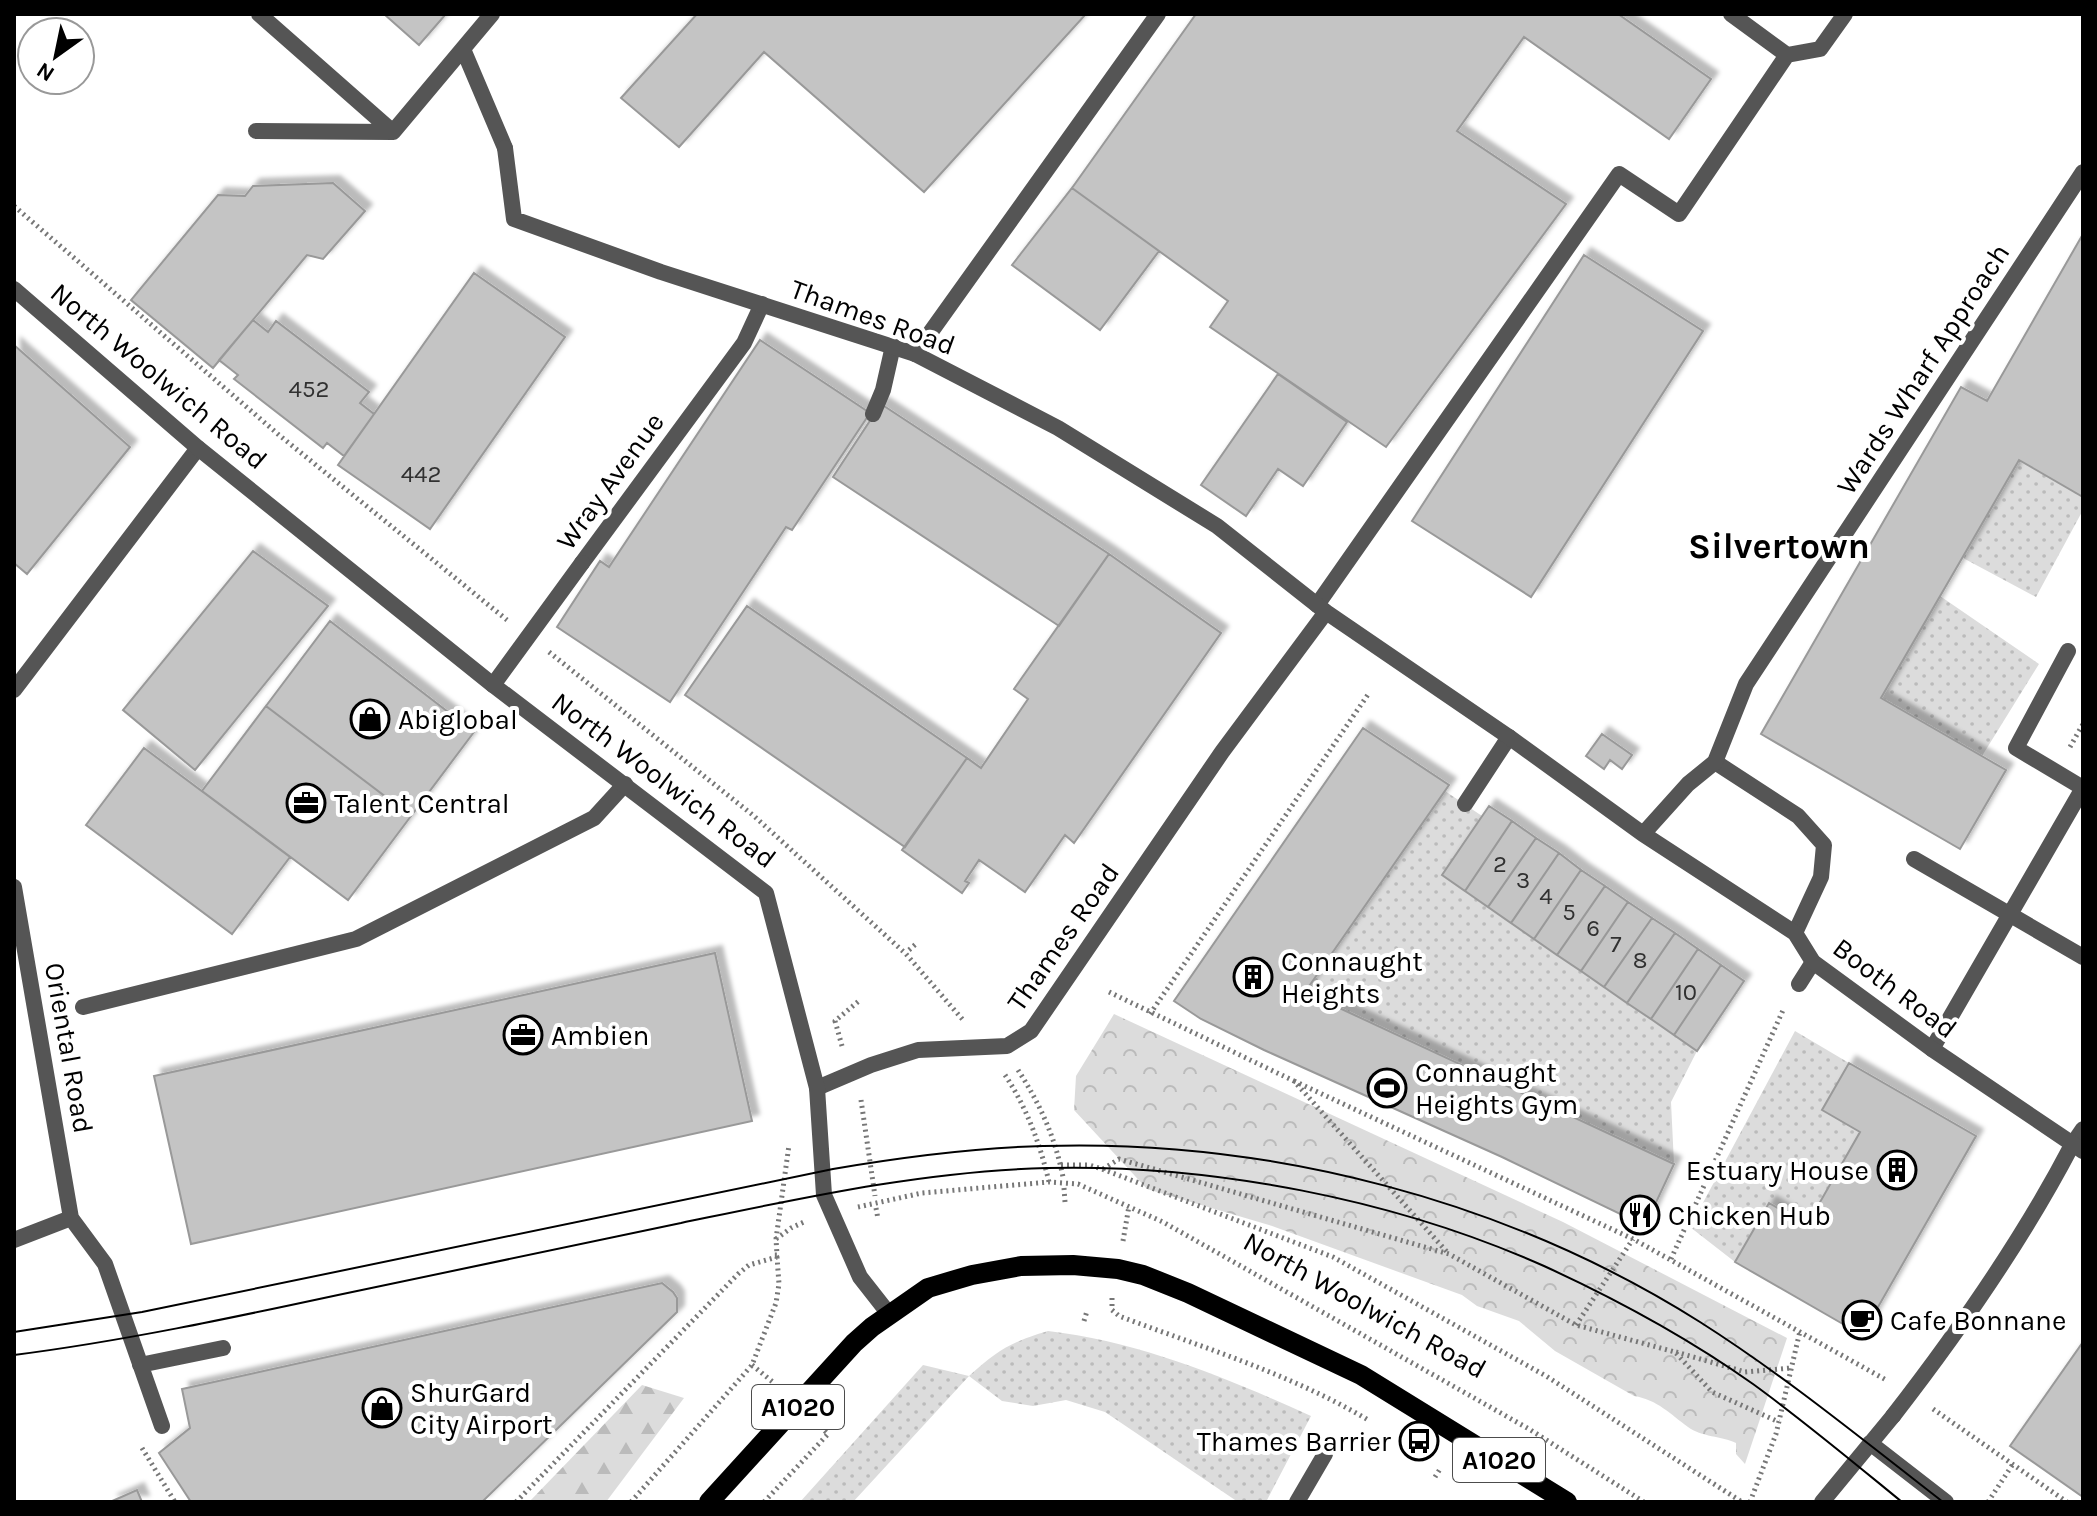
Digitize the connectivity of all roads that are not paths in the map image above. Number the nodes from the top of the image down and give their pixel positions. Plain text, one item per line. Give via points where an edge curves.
1 (259, 14) edge
2 (492, 14) edge
3 (1158, 14) edge
4 (1731, 14) edge
5 (1845, 14) edge
6 (463, 49) junction
7 (1787, 55) junction
8 (256, 131) dead end
9 (393, 132) junction
10 (2083, 172) edge
11 (14, 289) edge
12 (762, 304) junction
13 (893, 346) junction
14 (915, 354) junction
15 (873, 414) dead end
16 (198, 448) junction
17 (1321, 609) junction
18 (2068, 651) dead end
19 (493, 685) junction
20 (14, 690) edge
21 (1509, 737) junction
22 (1715, 762) junction
23 (625, 784) junction
24 (2083, 788) edge
25 (1465, 804) dead end
26 (1643, 834) junction
27 (1914, 859) dead end
28 (14, 887) edge
29 (2010, 914) junction
30 (1795, 933) junction
31 (2083, 957) edge
32 (1813, 962) junction
33 (1799, 984) road end
34 (83, 1007) dead end
35 (1932, 1049) junction
36 (817, 1088) junction
37 (2083, 1129) edge
38 (2078, 1148) edge
39 (71, 1218) junction
40 (14, 1240) edge
41 (889, 1314) junction
42 (223, 1348) dead end
43 (140, 1365) junction
44 (162, 1426) dead end
45 (1870, 1443) junction
46 (1325, 1454) dead end
47 (709, 1502) edge
48 (1297, 1502) edge
49 (1567, 1502) edge
50 (1822, 1502) edge
51 (1946, 1502) edge

1 - 9 street
2 - 6 street
3 - 14 street
4 - 7 street
5 - 7 street via 1820,49
6 - 9 street
6 - 12 street, Thames Road via 505,148 514,219
7 - 17 street via 1679,214 1619,174
8 - 9 street
10 - 22 street, Wards Wharf Approach via 1746,684
11 - 16 street, North Woolwich Road
12 - 13 street, Thames Road
12 - 19 street, Wray Avenue via 744,343
13 - 14 street, Thames Road
13 - 15 street
14 - 17 street, Thames Road via 1058,428 1217,526
16 - 19 street, North Woolwich Road
16 - 20 street
17 - 21 street, Thames Road
17 - 36 street, Thames Road via 1031,1031 1007,1046 918,1050
18 - 24 street via 2016,748
19 - 23 street, North Woolwich Road
21 - 25 street
21 - 26 street, Thames Road
22 - 26 street, Wards Wharf Approach
22 - 30 street via 1798,816 1824,845 1821,877
23 - 34 street via 594,818 356,939
23 - 36 street, North Woolwich Road via 766,893
24 - 29 street
26 - 30 street, Booth Road
27 - 29 street
28 - 39 street, Oriental Road
29 - 31 street
29 - 35 street
30 - 32 street, Booth Road
32 - 33 street
32 - 35 street, Booth Road
35 - 38 street, Booth Road
36 - 41 street, North Woolwich Road via 824,1195 860,1277
37 - 38 street
38 - 45 street via 1988,1287
39 - 40 street
39 - 43 street, Oriental Road via 105,1264
41 - 47 main road, A1020 via 854,1343
41 - 49 main road, A1020 via 928,1288 1021,1266 1073,1265 1143,1275 1361,1375
42 - 43 street
43 - 44 street, Oriental Road
45 - 50 street
45 - 51 street
46 - 48 street

